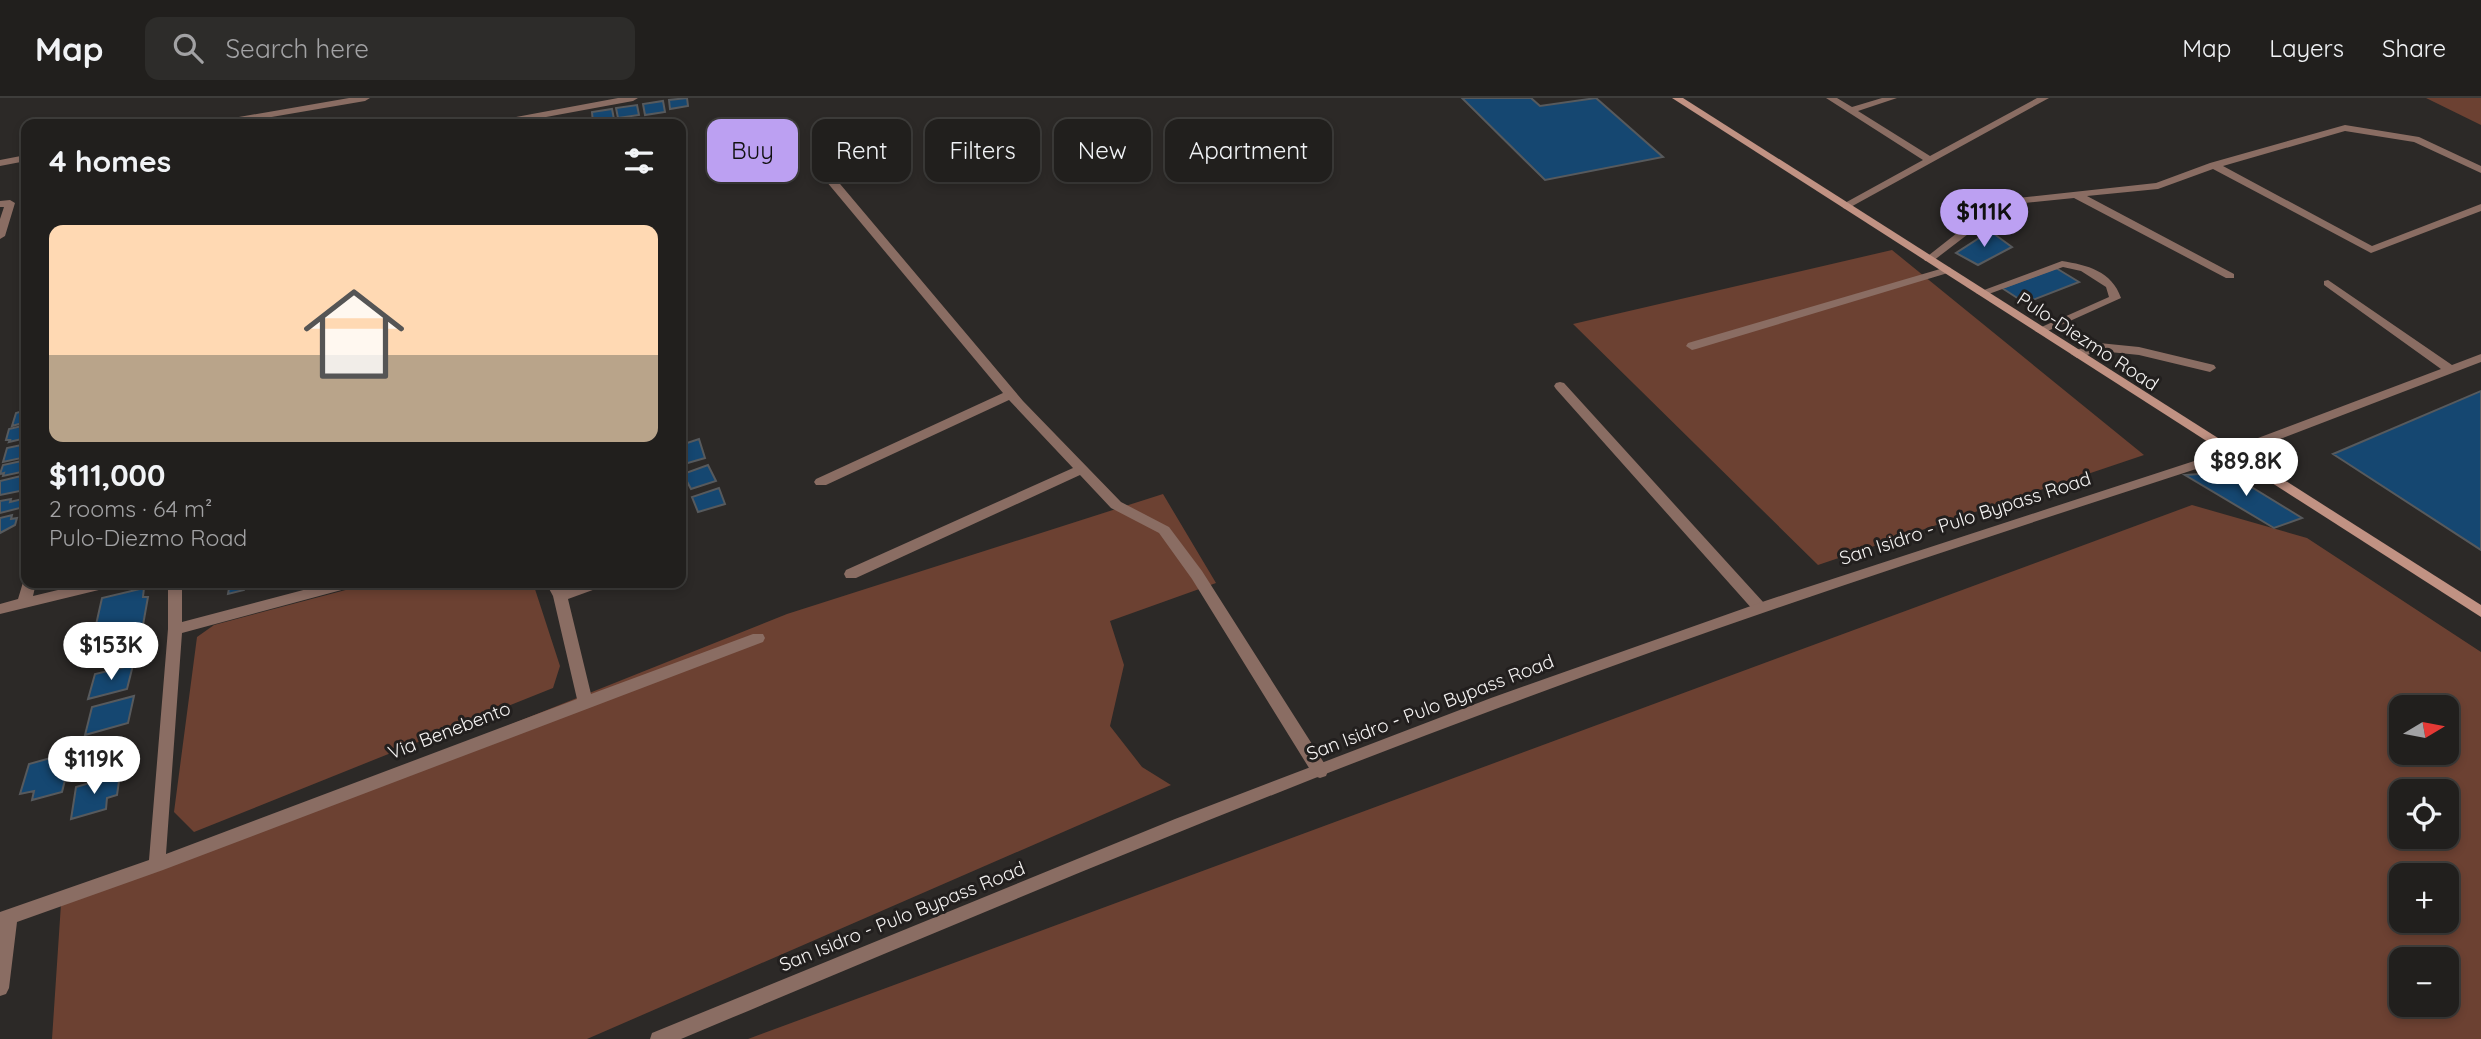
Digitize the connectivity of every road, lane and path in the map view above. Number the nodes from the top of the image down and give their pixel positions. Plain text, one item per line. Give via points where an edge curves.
1 (365, 98) edge
2 (634, 98) edge
3 (1677, 98) edge
4 (1831, 98) edge
5 (1892, 98) edge
6 (2044, 98) edge
7 (1851, 110) junction
8 (245, 119) edge
9 (527, 119) edge
10 (21, 159) edge
11 (1929, 160) junction
12 (0, 163) edge
13 (2214, 165) junction
14 (2481, 170) edge
15 (833, 182) edge
16 (2077, 194) junction
17 (0, 204) edge
18 (1847, 206) junction
19 (2481, 207) edge
20 (0, 236) edge
21 (1929, 259) junction
22 (1947, 271) junction
23 (2230, 276) dead end
24 (2329, 283) dead end
25 (1982, 293) junction
26 (2041, 331) junction
27 (1692, 346) dead end
28 (2077, 355) junction
29 (2481, 358) edge
30 (2210, 369) dead end
31 (2451, 370) junction
32 (1560, 386) dead end
33 (1011, 394) junction
34 (2231, 453) junction
35 (1082, 469) junction
36 (821, 482) dead end
37 (851, 574) dead end
38 (28, 588) edge
39 (85, 588) edge
40 (175, 588) edge
41 (330, 588) edge
42 (556, 590) edge
43 (25, 602) junction
44 (1759, 607) junction
45 (0, 609) edge
46 (2481, 612) edge
47 (176, 629) junction
48 (758, 638) dead end
49 (585, 700) junction
50 (1320, 771) junction
51 (157, 865) junction
52 (4, 919) edge
53 (0, 988) edge
54 (659, 1039) edge

1 - 8 street
2 - 9 street
3 - 18 main road, Pulo-Diezmo Road
4 - 7 street
5 - 7 street
6 - 11 street
7 - 11 street
10 - 12 street
11 - 18 street
13 - 14 street via 2345,128 2416,139
13 - 16 street via 2158,186
13 - 19 street via 2371,250
15 - 33 street
16 - 21 street via 2003,202
16 - 23 street
17 - 20 street via 10,203
18 - 21 main road, Pulo-Diezmo Road
21 - 22 main road, Pulo-Diezmo Road
22 - 25 main road, Pulo-Diezmo Road
22 - 27 street
24 - 31 street
25 - 26 main road, Pulo-Diezmo Road
25 - 26 street via 2062,264 2084,268 2111,285 2115,298
26 - 28 main road, Pulo-Diezmo Road
28 - 30 street via 2099,347 2139,351
28 - 34 main road, Pulo-Diezmo Road
29 - 31 street, San Isidro - Pulo Bypass Road
31 - 34 street, San Isidro - Pulo Bypass Road
32 - 44 street
33 - 35 street
33 - 36 street
34 - 44 street, San Isidro - Pulo Bypass Road
34 - 46 main road, Pulo-Diezmo Road
35 - 37 street
35 - 50 street via 1116,505 1164,530
38 - 43 street
39 - 43 street
40 - 47 street
41 - 47 street
42 - 49 street
43 - 45 street
44 - 50 street, San Isidro - Pulo Bypass Road
47 - 51 street
48 - 49 street, Via Benebento
49 - 51 street, Via Benebento
50 - 54 street, San Isidro - Pulo Bypass Road
51 - 52 street, Via Benebento
52 - 53 street

